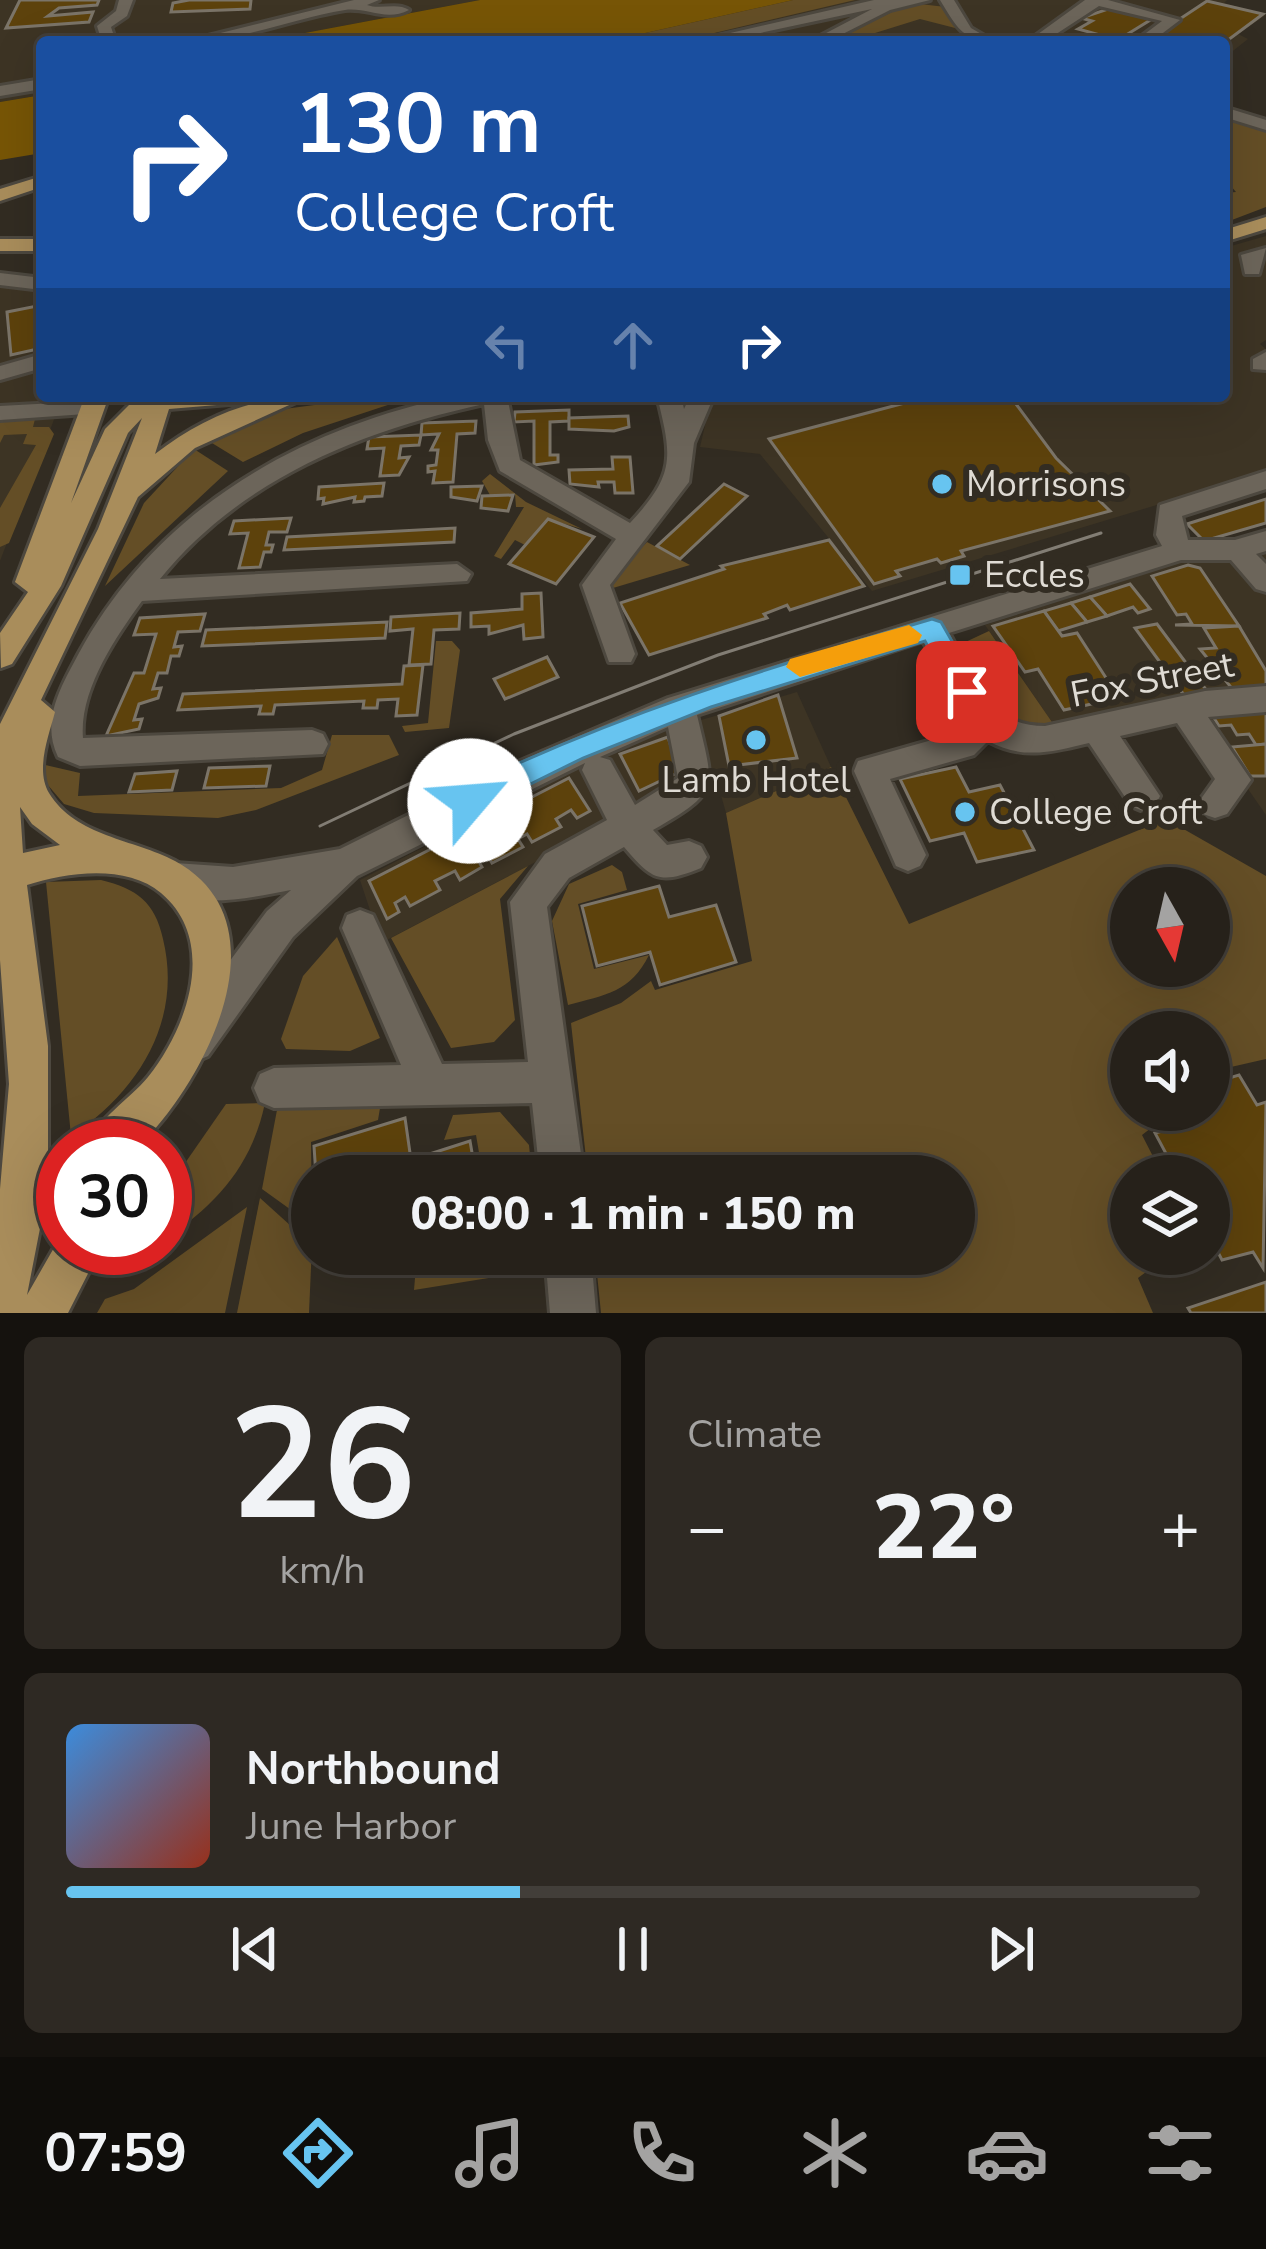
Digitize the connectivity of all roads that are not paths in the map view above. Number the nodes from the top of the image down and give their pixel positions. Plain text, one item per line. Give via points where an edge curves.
1 (126, 0) edge
2 (372, 0) edge
3 (860, 0) edge
4 (892, 0) edge
5 (923, 0) edge
6 (933, 0) edge
7 (947, 0) edge
8 (1094, 1) edge
9 (356, 6) junction
10 (402, 10) dead end
11 (830, 12) junction
12 (768, 26) junction
13 (1050, 32) junction
14 (107, 36) edge
15 (218, 36) edge
16 (724, 36) edge
17 (785, 36) edge
18 (828, 36) edge
19 (976, 36) edge
20 (1044, 36) edge
21 (1064, 36) edge
22 (1150, 36) edge
23 (36, 85) edge
24 (0, 91) edge
25 (1230, 114) edge
26 (1266, 124) edge
27 (36, 184) edge
28 (0, 195) edge
29 (1266, 223) edge
30 (1230, 234) edge
31 (0, 245) edge
32 (36, 246) edge
33 (0, 279) edge
34 (36, 283) edge
35 (36, 363) edge
36 (0, 373) edge
37 (36, 395) edge
38 (0, 398) edge
39 (111, 402) edge
40 (130, 402) edge
41 (130, 402) edge
42 (131, 402) edge
43 (278, 402) edge
44 (466, 402) edge
45 (493, 402) edge
46 (671, 402) edge
47 (699, 402) edge
48 (0, 413) edge
49 (682, 443) junction
50 (1266, 480) edge
51 (117, 515) junction
52 (633, 537) junction
53 (1180, 550) junction
54 (1255, 551) edge
55 (458, 574) dead end
56 (1266, 582) edge
57 (131, 591) junction
58 (73, 609) junction
59 (932, 629) junction
60 (620, 654) dead end
61 (1, 658) edge
62 (1266, 699) edge
63 (679, 707) junction
64 (1186, 709) junction
65 (985, 724) junction
66 (1097, 729) junction
67 (313, 744) dead end
68 (598, 770) dead end
69 (1143, 796) dead end
70 (1215, 803) dead end
71 (628, 826) junction
72 (104, 854) junction
73 (908, 855) dead end
74 (689, 857) dead end
75 (345, 864) junction
76 (3, 876) edge
77 (176, 880) junction
78 (360, 928) dead end
79 (190, 1046) junction
80 (554, 1082) junction
81 (431, 1085) junction
82 (166, 1088) junction
83 (274, 1088) dead end
84 (135, 1119) edge
85 (149, 1119) edge
86 (560, 1155) edge
87 (12, 1209) edge
88 (64, 1275) edge
89 (569, 1275) edge
90 (0, 1313) edge
91 (43, 1313) edge
92 (572, 1313) edge

1 - 14 street via 104,26
2 - 9 street
3 - 11 street
4 - 11 street
5 - 18 street via 886,7
6 - 7 street
7 - 19 street
8 - 13 street
8 - 22 street via 1173,20
9 - 10 street
9 - 15 street
11 - 12 street
12 - 16 street
12 - 17 street
13 - 20 street
13 - 21 street
23 - 24 street
25 - 26 street
27 - 28 main road
29 - 30 main road
31 - 32 main road
33 - 34 street
35 - 36 street
37 - 38 street
39 - 48 street
40 - 61 main road
41 - 61 main road via 47,586
42 - 51 main road
43 - 51 main road via 191,441 136,486
44 - 57 street via 361,426 287,459 208,513
45 - 52 street via 509,465
46 - 49 street
47 - 49 street
49 - 52 street via 670,496
50 - 53 street via 1169,511 1169,535
51 - 58 main road
52 - 60 street via 611,554 596,585
53 - 54 street
53 - 59 street
54 - 56 street
55 - 57 street
57 - 67 street via 77,686 64,725 69,747 104,754
58 - 72 main road via 27,776 39,812
58 - 76 main road via 31,678 10,742
59 - 63 street
59 - 65 street
62 - 64 street, Fox Street
63 - 71 street via 695,778 688,793
63 - 75 street via 572,749
64 - 66 street, Fox Street
64 - 70 street via 1234,780
65 - 66 street, Fox Street via 1030,742
65 - 73 street via 963,745 870,772
66 - 69 street
68 - 71 street
71 - 74 street via 660,863
71 - 80 street via 546,874 528,902
72 - 76 main road
72 - 77 main road via 151,864
75 - 77 street via 232,884
75 - 79 street via 280,924
76 - 87 main road via 32,1104
77 - 79 main road via 201,913 209,948 208,995
78 - 81 street
79 - 82 main road
80 - 81 street
80 - 86 street
81 - 83 street
82 - 84 main road
82 - 85 main road
87 - 90 main road
88 - 91 main road
89 - 92 street

